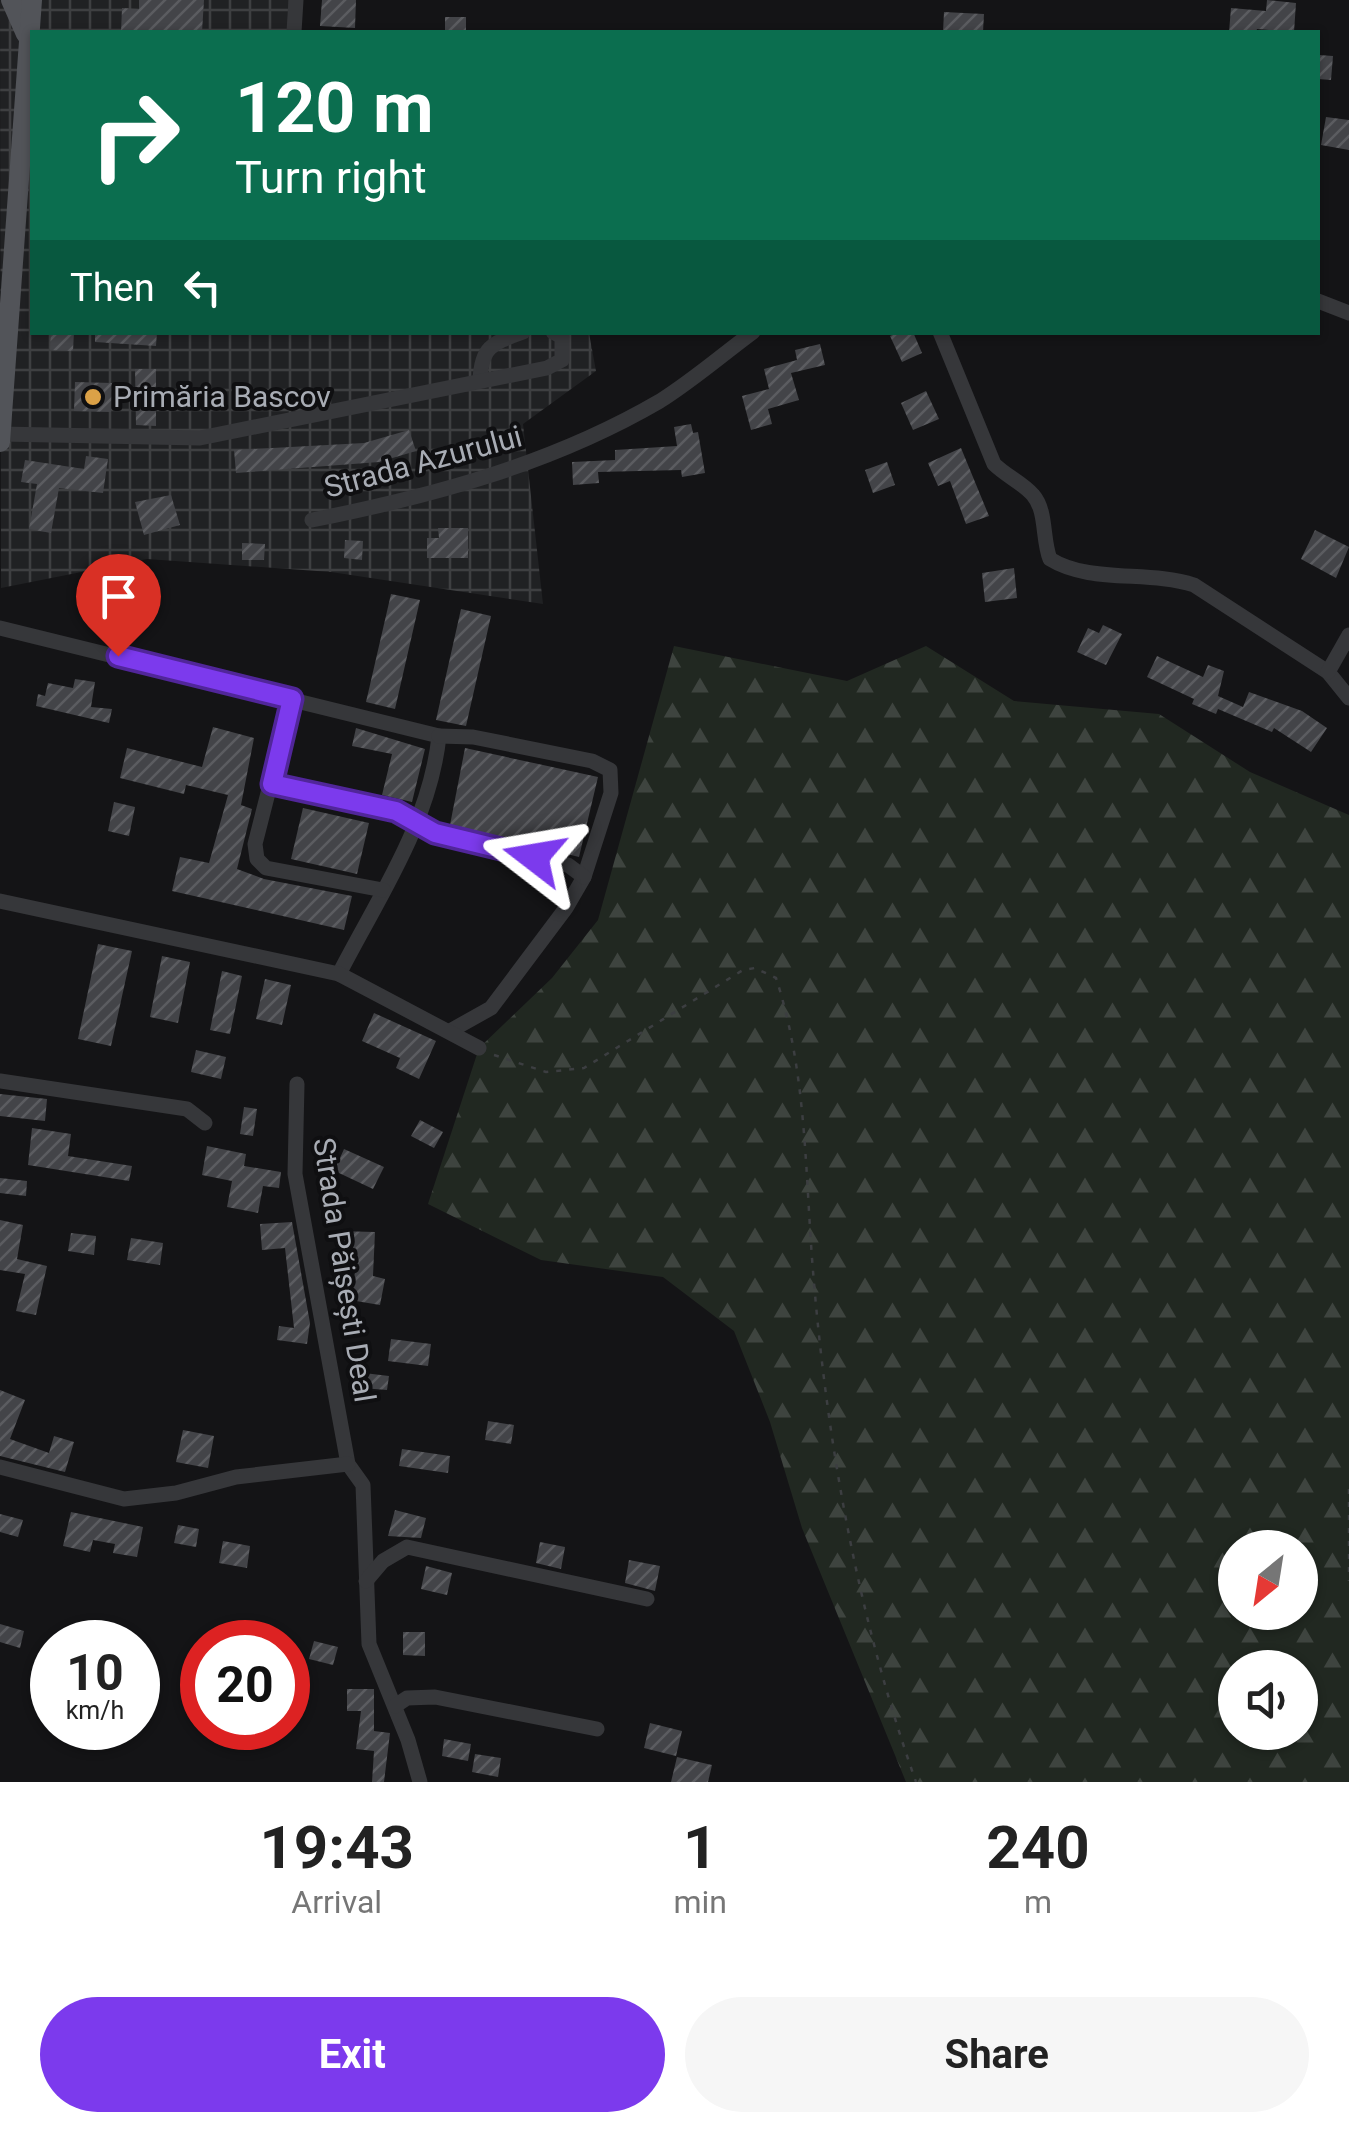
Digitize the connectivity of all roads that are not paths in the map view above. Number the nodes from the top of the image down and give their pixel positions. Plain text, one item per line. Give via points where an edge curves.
1 (11, 0) edge
2 (32, 0) edge
3 (296, 0) edge
4 (294, 30) edge
5 (26, 36) junction
6 (25, 190) edge
7 (1320, 302) edge
8 (1349, 313) edge
9 (514, 335) edge
10 (559, 335) edge
11 (749, 335) edge
12 (941, 335) edge
13 (480, 381) junction
14 (2, 386) edge
15 (0, 438) edge
16 (312, 520) dead end
17 (0, 628) edge
18 (1349, 635) edge
19 (1328, 672) junction
20 (1349, 698) edge
21 (292, 699) junction
22 (438, 736) junction
23 (272, 784) junction
24 (418, 824) junction
25 (584, 878) junction
26 (382, 890) junction
27 (0, 902) edge
28 (339, 974) junction
29 (450, 1031) junction
30 (480, 1048) road end
31 (0, 1081) edge
32 (297, 1084) dead end
33 (205, 1123) dead end
34 (348, 1464) junction
35 (0, 1468) edge
36 (366, 1581) junction
37 (647, 1599) dead end
38 (395, 1706) junction
39 (597, 1729) dead end
40 (420, 1782) edge

1 - 5 main road
2 - 5 main road
3 - 4 street
5 - 6 main road
6 - 14 main road
7 - 8 street
9 - 13 street via 483,352
10 - 13 street via 562,360
11 - 16 street, Strada Azurului via 660,400 515,470
12 - 19 street via 994,464 1031,491 1040,506 1050,559 1066,569 1194,585
13 - 15 street via 200,438
14 - 15 main road
17 - 21 street
18 - 19 street
19 - 20 street
21 - 22 street
21 - 23 street
22 - 24 street
22 - 25 street via 490,740 610,770 611,793
23 - 24 street via 396,811
23 - 26 street via 255,844 266,868
24 - 25 street via 568,866
24 - 26 street
25 - 29 street via 491,1008
26 - 28 street
27 - 28 street
28 - 29 street
29 - 30 street
31 - 33 street via 187,1109
32 - 34 street, Strada Păișești Deal via 295,1174
34 - 35 street via 236,1476 176,1494 124,1500
34 - 36 street, Strada Păișești Deal via 363,1485
36 - 37 street via 408,1546
36 - 38 street, Strada Păișești Deal via 368,1644
38 - 39 street via 434,1697
38 - 40 street, Strada Păișești Deal

